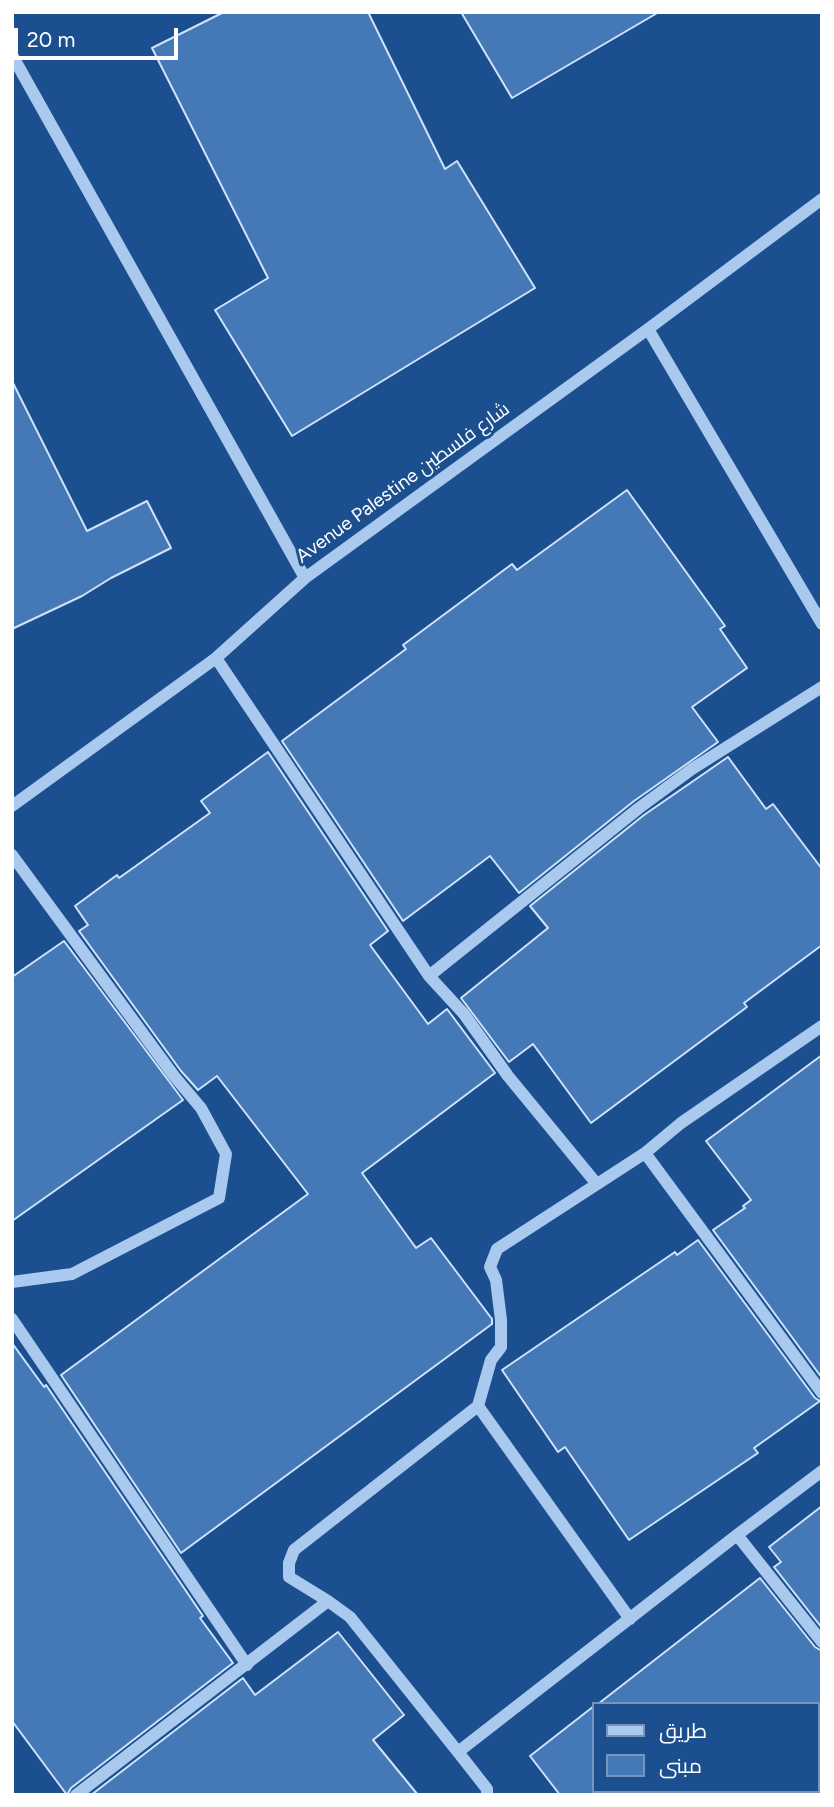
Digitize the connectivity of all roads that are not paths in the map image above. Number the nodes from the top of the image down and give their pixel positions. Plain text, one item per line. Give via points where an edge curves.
1 (12, 55) edge
2 (822, 199) edge
3 (648, 329) junction
4 (305, 578) junction
5 (822, 625) edge
6 (216, 657) junction
7 (822, 687) edge
8 (12, 806) edge
9 (12, 855) edge
10 (429, 976) junction
11 (822, 1026) edge
12 (645, 1153) junction
13 (596, 1183) junction
14 (12, 1282) edge
15 (12, 1319) edge
16 (822, 1393) edge
17 (478, 1406) junction
18 (822, 1471) edge
19 (737, 1535) junction
20 (328, 1601) junction
21 (630, 1619) junction
22 (822, 1642) edge
23 (247, 1665) junction
24 (458, 1752) junction
25 (76, 1795) edge
26 (487, 1795) edge

1 - 4 street
2 - 3 street, Avenue Palestine شارع فلسطين
3 - 4 street, Avenue Palestine شارع فلسطين
3 - 5 street
4 - 6 street, Avenue Palestine شارع فلسطين
6 - 8 street, Avenue Palestine شارع فلسطين
6 - 10 street
7 - 10 street via 692,769
9 - 14 street via 201,1108 226,1154 219,1198 72,1273
10 - 13 street
11 - 12 street
12 - 13 street
12 - 16 street
13 - 17 street via 497,1249 490,1267 496,1280 501,1347 491,1360
15 - 23 street
17 - 20 street via 294,1550 289,1577
17 - 21 street
18 - 19 street
19 - 21 street
19 - 22 street
20 - 23 street
20 - 24 street via 350,1617
21 - 24 street
23 - 25 street
24 - 26 street

